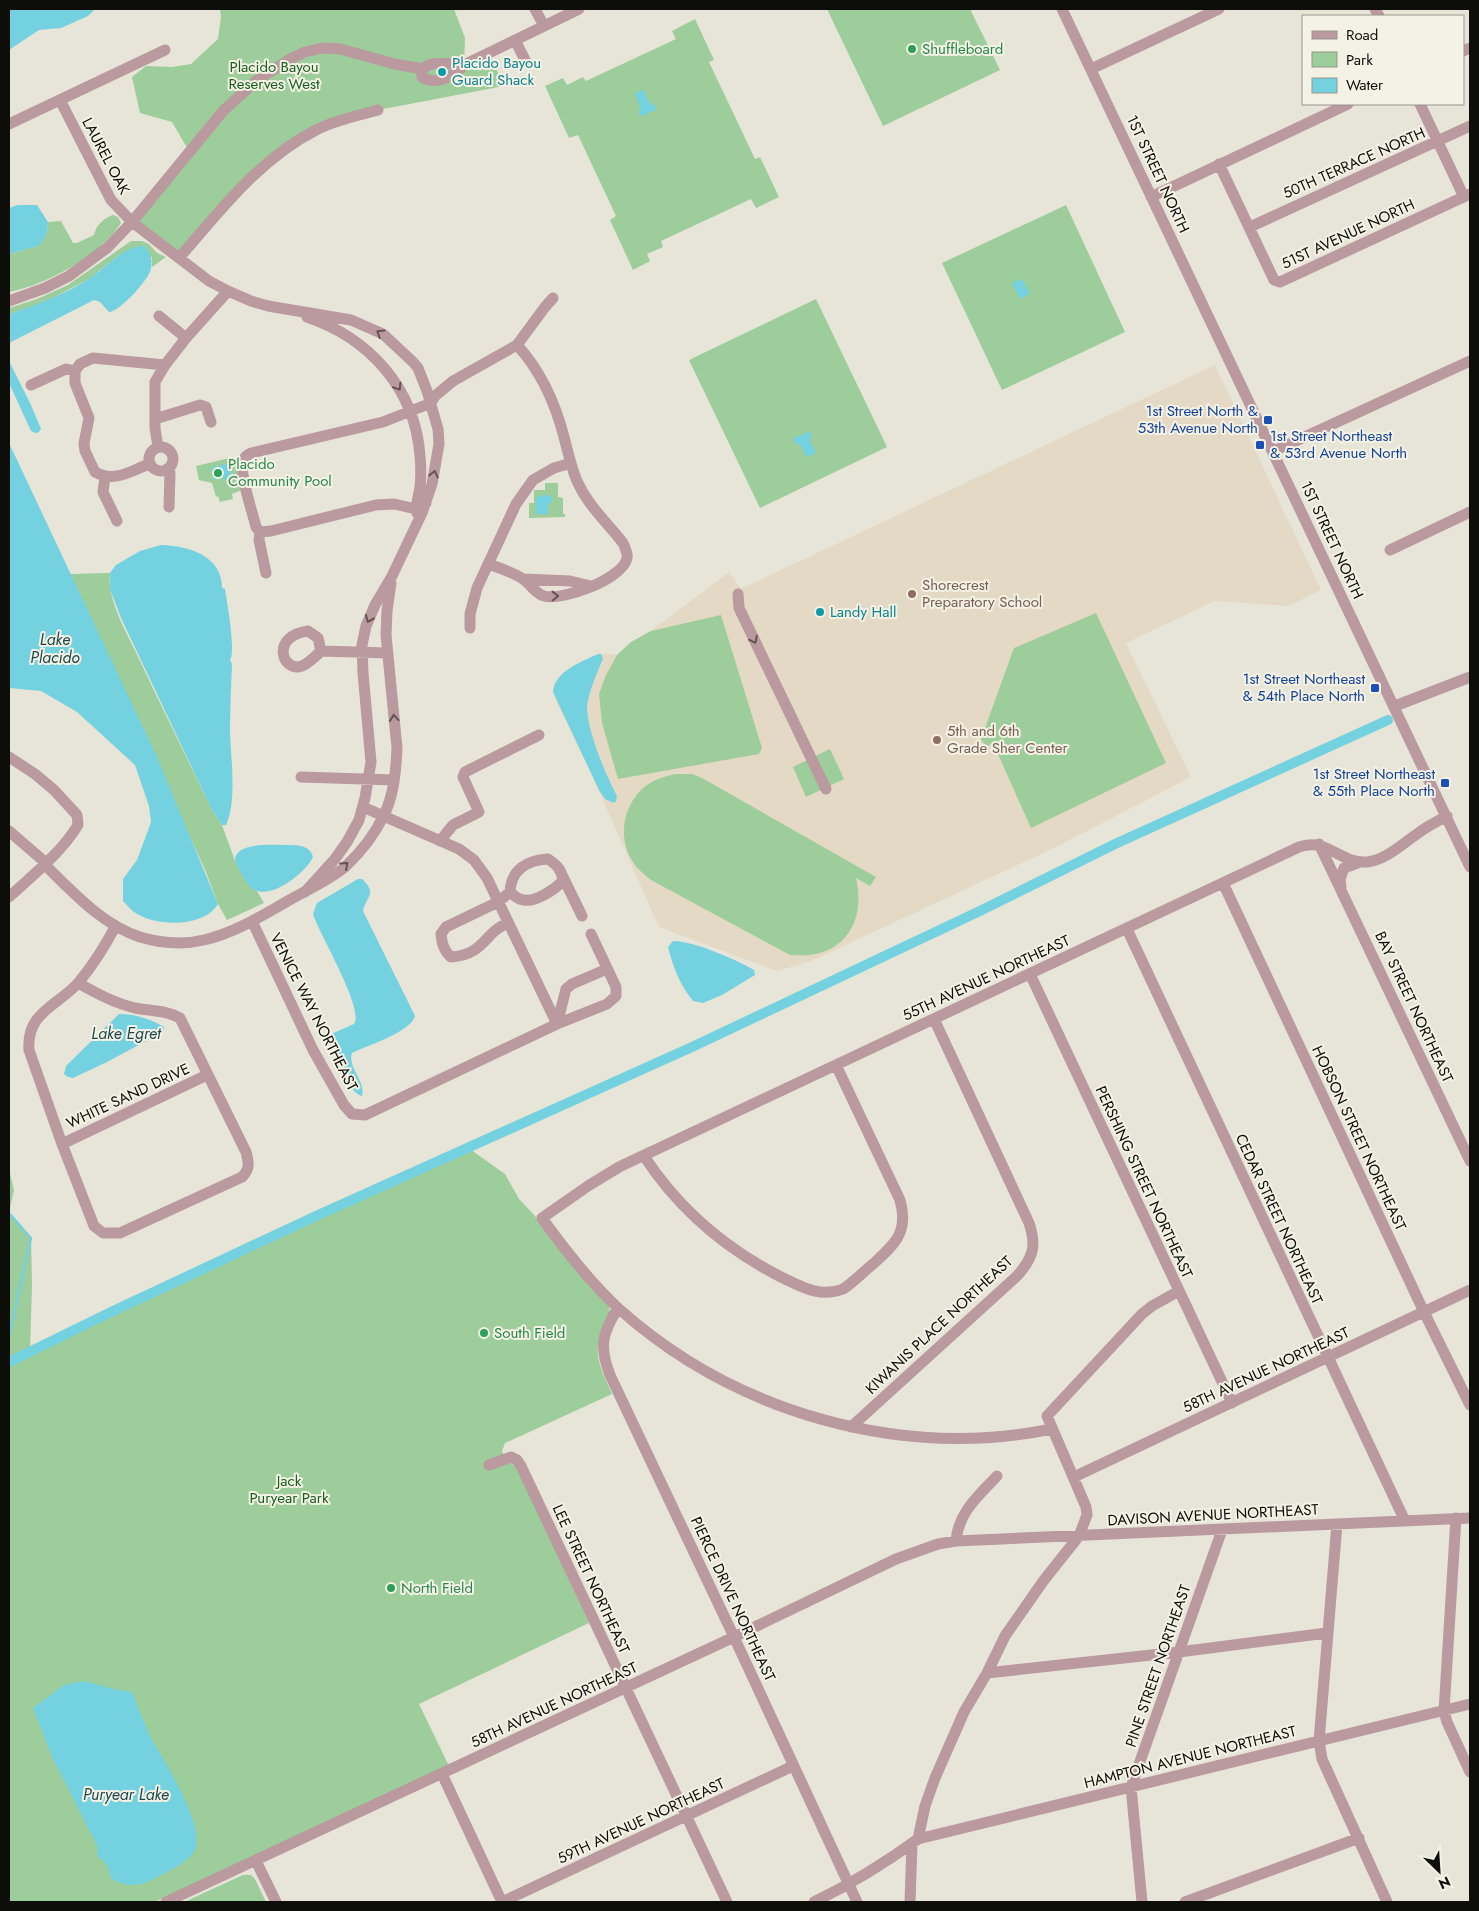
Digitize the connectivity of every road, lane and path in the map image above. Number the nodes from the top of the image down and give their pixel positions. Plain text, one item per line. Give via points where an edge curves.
1 (535, 9) edge
2 (579, 9) edge
3 (1062, 9) edge
4 (1219, 9) edge
5 (544, 26) junction
6 (515, 40) junction
7 (165, 50) dead end
8 (526, 62) dead end
9 (464, 65) junction
10 (423, 69) junction
11 (1091, 69) junction
12 (60, 100) junction
13 (1346, 105) edge
14 (1420, 105) edge
15 (378, 110) dead end
16 (9, 124) edge
17 (1470, 126) edge
18 (1438, 142) junction
19 (1219, 164) junction
20 (1467, 196) edge
21 (1151, 197) junction
22 (132, 222) junction
23 (1250, 227) junction
24 (179, 258) junction
25 (228, 292) junction
26 (553, 298) dead end
27 (9, 301) edge
28 (290, 310) junction
29 (159, 316) dead end
30 (186, 338) junction
31 (517, 345) junction
32 (1470, 361) edge
33 (165, 365) junction
34 (75, 371) junction
35 (31, 385) dead end
36 (433, 399) junction
37 (410, 411) junction
38 (155, 418) junction
39 (210, 422) dead end
40 (158, 447) junction
41 (1274, 451) junction
42 (571, 463) junction
43 (149, 464) junction
44 (167, 469) junction
45 (105, 477) junction
46 (169, 507) dead end
47 (420, 510) junction
48 (1470, 512) edge
49 (117, 521) dead end
50 (260, 532) junction
51 (1390, 550) dead end
52 (488, 564) junction
53 (266, 573) dead end
54 (392, 576) junction
55 (524, 579) junction
56 (591, 586) junction
57 (738, 594) dead end
58 (470, 628) dead end
59 (321, 652) dead end
60 (362, 652) junction
61 (388, 653) junction
62 (1470, 677) edge
63 (1395, 706) junction
64 (539, 735) dead end
65 (9, 757) edge
66 (301, 777) dead end
67 (369, 778) junction
68 (394, 780) junction
69 (826, 789) dead end
70 (363, 807) junction
71 (384, 815) junction
72 (1447, 816) junction
73 (9, 831) edge
74 (440, 841) junction
75 (1319, 844) junction
76 (1361, 862) junction
77 (46, 863) junction
78 (1470, 867) edge
79 (562, 874) junction
80 (1223, 883) junction
81 (305, 892) junction
82 (510, 892) junction
83 (1343, 893) junction
84 (9, 897) edge
85 (498, 902) junction
86 (582, 916) dead end
87 (252, 921) junction
88 (508, 923) junction
89 (116, 927) junction
90 (1127, 929) junction
91 (591, 934) dead end
92 (607, 969) junction
93 (1030, 974) junction
94 (78, 983) junction
95 (934, 1019) junction
96 (557, 1024) junction
97 (836, 1065) junction
98 (207, 1075) junction
99 (62, 1144) junction
100 (644, 1156) junction
101 (1470, 1161) edge
102 (1470, 1290) edge
103 (1179, 1291) junction
104 (618, 1308) junction
105 (1424, 1312) junction
106 (1328, 1358) junction
107 (1232, 1403) junction
108 (1470, 1404) edge
109 (851, 1427) junction
110 (1052, 1429) junction
111 (488, 1465) dead end
112 (1074, 1477) junction
113 (999, 1492) dead end
114 (1456, 1518) junction
115 (1470, 1518) edge
116 (1405, 1521) junction
117 (1337, 1524) junction
118 (1222, 1530) junction
119 (1079, 1536) junction
120 (956, 1542) junction
121 (1327, 1633) junction
122 (734, 1637) junction
123 (1179, 1652) junction
124 (987, 1673) junction
125 (625, 1688) junction
126 (1470, 1704) edge
127 (1444, 1711) junction
128 (1318, 1741) junction
129 (793, 1766) junction
130 (1470, 1772) edge
131 (442, 1774) junction
132 (1131, 1787) junction
133 (686, 1816) junction
134 (1359, 1838) junction
135 (915, 1841) junction
136 (256, 1861) junction
137 (848, 1885) junction
138 (166, 1902) edge
139 (276, 1902) edge
140 (502, 1902) edge
141 (727, 1902) edge
142 (814, 1902) edge
143 (857, 1902) edge
144 (910, 1902) edge
145 (1142, 1902) edge
146 (1185, 1902) edge
147 (1387, 1902) edge

1 - 5 street
2 - 5 street
3 - 11 street, 1ST STREET NORTH
4 - 11 street
5 - 6 street
6 - 8 street
6 - 9 street
7 - 12 street
9 - 10 street via 437,63
9 - 10 street via 456,74 434,81 422,77
10 - 22 street via 340,49 322,48 290,59 256,82 223,111
11 - 21 street, 1ST STREET NORTH
12 - 16 street
12 - 22 street, LAUREL OAK via 111,200
13 - 19 street
14 - 18 street
15 - 24 street via 336,121 288,146 261,167
17 - 18 street, 50TH TERRACE NORTH
18 - 20 street
18 - 23 street, 50TH TERRACE NORTH
19 - 21 street
19 - 23 street, 51ST AVENUE NORTH
20 - 23 street, 51ST AVENUE NORTH via 1280,282 1274,280
21 - 41 street, 1ST STREET NORTH
22 - 24 street, LAUREL OAK
22 - 27 street via 107,248 68,276
24 - 25 street, LAUREL OAK
25 - 28 street, LAUREL OAK
25 - 30 street
26 - 31 street
36 -> 28 street via 418,368 383,334 351,320
28 -> 37 street via 333,327 364,347 390,376
29 - 30 street
30 - 33 street
31 - 36 street via 453,381
31 - 42 street via 548,388
32 - 41 street
33 - 34 street via 93,358 80,364
33 - 38 street via 155,382
34 - 35 street via 66,369
34 - 45 street via 75,382 89,418 84,451 95,472
36 - 37 street
47 -> 36 street via 435,469 439,444
37 - 47 street via 420,454
37 - 50 street via 383,422 247,455 242,462 242,472
38 - 39 street via 200,405 206,407
38 - 40 street
40 - 43 street via 150,453
40 - 44 street via 167,448 172,454 173,462
41 - 63 street, 1ST STREET NORTH
42 - 52 street via 543,473 525,489
42 - 56 street via 588,502 616,534 626,551 627,558 616,573
43 - 44 street via 159,471
43 - 45 street via 117,477
44 - 46 street via 170,473
45 - 49 street via 103,492
47 - 50 street via 394,504 376,505
47 - 54 street
48 - 51 street
50 - 53 street
52 - 55 street
52 - 58 street via 472,602
54 -> 60 street via 366,626
54 - 61 street via 387,611
55 - 56 street via 570,581
55 -> 56 street via 537,593 554,597 570,595
57 -> 69 street via 739,608
59 - 60 street
60 - 61 street
60 - 67 street via 371,762
68 -> 61 street via 397,748
62 - 63 street
63 - 72 street, 1ST STREET NORTH
64 - 74 street via 465,772 463,777 479,812 453,825
65 - 77 street via 54,790 76,814 78,825 73,834
66 - 67 street
67 - 68 street
67 - 70 street
68 - 71 street
70 - 71 street
70 - 81 street via 348,842
71 - 74 street
81 -> 71 street via 345,866 362,849
72 - 76 street via 1381,858
72 - 78 street, 1ST STREET NORTH
73 - 77 street
74 - 85 street via 474,860
75 - 76 street via 1344,858
75 - 80 street, 55TH AVENUE NORTHEAST via 1299,847
75 - 83 street, BAY STREET NORTHEAST
76 - 83 street, BAY STREET NORTHEAST via 1344,868 1341,873
77 - 84 street
77 - 89 street via 81,901
79 - 82 street via 563,881 556,888 526,901
79 - 82 street via 556,864 540,859 514,874
79 - 86 street
80 - 90 street, 55TH AVENUE NORTHEAST
80 - 105 street, HOBSON STREET NORTHEAST
81 - 87 street
82 - 85 street
83 - 101 street, BAY STREET NORTHEAST
85 - 88 street
85 - 88 street via 446,927 441,934 441,942 452,957 470,953 498,927
87 - 89 street via 204,940 182,944 140,937
87 - 96 street, VENICE WAY NORTHEAST via 313,1050 352,1114 365,1115
88 - 96 street
89 - 94 street
90 - 93 street, 55TH AVENUE NORTHEAST
90 - 106 street, CEDAR STREET NORTHEAST
91 - 92 street
92 - 96 street via 566,989
92 - 96 street via 616,988 616,996 607,1004
93 - 95 street, 55TH AVENUE NORTHEAST
93 - 103 street, PERSHING STREET NORTHEAST
94 - 98 street via 115,1002 171,1013 180,1018
94 - 99 street via 32,1024 28,1036 29,1050
95 - 97 street, 55TH AVENUE NORTHEAST
95 - 109 street, KIWANIS PLACE NORTHEAST via 1029,1223 1033,1249 1017,1276
97 - 100 street, 55TH AVENUE NORTHEAST
97 - 100 street via 900,1200 904,1220 897,1240 843,1289 815,1292 748,1259 713,1233 674,1196
98 - 99 street, WHITE SAND DRIVE
98 - 99 street via 246,1152 249,1164 242,1177 120,1233 103,1233 94,1226
100 - 104 street, 55TH AVENUE NORTHEAST via 606,1175 542,1218 570,1257
102 - 105 street, 58TH AVENUE NORTHEAST
103 - 107 street, PERSHING STREET NORTHEAST
103 - 110 street via 1152,1306 1114,1343 1047,1416
104 - 109 street via 672,1351 724,1382 803,1414
104 - 122 street, PIERCE DRIVE NORTHEAST via 606,1328 603,1341 606,1363
105 - 106 street, 58TH AVENUE NORTHEAST
105 - 108 street, HOBSON STREET NORTHEAST
106 - 107 street, 58TH AVENUE NORTHEAST
106 - 116 street, CEDAR STREET NORTHEAST
107 - 112 street, 58TH AVENUE NORTHEAST
109 - 110 street via 934,1438 996,1438
110 - 112 street
111 - 125 street, LEE STREET NORTHEAST via 511,1457 521,1466
112 - 119 street via 1087,1515
113 - 120 street via 993,1479 963,1514
114 - 115 street, DAVISON AVENUE NORTHEAST
114 - 116 street, DAVISON AVENUE NORTHEAST
114 - 127 street
116 - 117 street, DAVISON AVENUE NORTHEAST
117 - 118 street, DAVISON AVENUE NORTHEAST
117 - 121 street
118 - 119 street, DAVISON AVENUE NORTHEAST
118 - 123 street, PINE STREET NORTHEAST
119 - 120 street, DAVISON AVENUE NORTHEAST
119 - 124 street via 1022,1610 1000,1644
120 - 122 street, 58TH AVENUE NORTHEAST via 938,1544 896,1559
121 - 123 street
121 - 128 street
122 - 125 street, 58TH AVENUE NORTHEAST
122 - 129 street, PIERCE DRIVE NORTHEAST
123 - 124 street
123 - 132 street, PINE STREET NORTHEAST
124 - 135 street via 964,1712 935,1778
125 - 131 street, 58TH AVENUE NORTHEAST
125 - 133 street, LEE STREET NORTHEAST
126 - 127 street, HAMPTON AVENUE NORTHEAST
127 - 128 street, HAMPTON AVENUE NORTHEAST
127 - 130 street
128 - 132 street, HAMPTON AVENUE NORTHEAST
128 - 134 street via 1322,1759
129 - 133 street, 59TH AVENUE NORTHEAST
129 - 137 street, PIERCE DRIVE NORTHEAST
131 - 136 street, 58TH AVENUE NORTHEAST
131 - 140 street
132 - 135 street, HAMPTON AVENUE NORTHEAST
132 - 145 street, PINE STREET NORTHEAST
133 - 140 street, 59TH AVENUE NORTHEAST
133 - 141 street, LEE STREET NORTHEAST
134 - 146 street
134 - 147 street
135 - 137 street, HAMPTON AVENUE NORTHEAST
135 - 144 street
136 - 138 street, 58TH AVENUE NORTHEAST
136 - 139 street
137 - 142 street, HAMPTON AVENUE NORTHEAST
137 - 143 street, PIERCE DRIVE NORTHEAST

